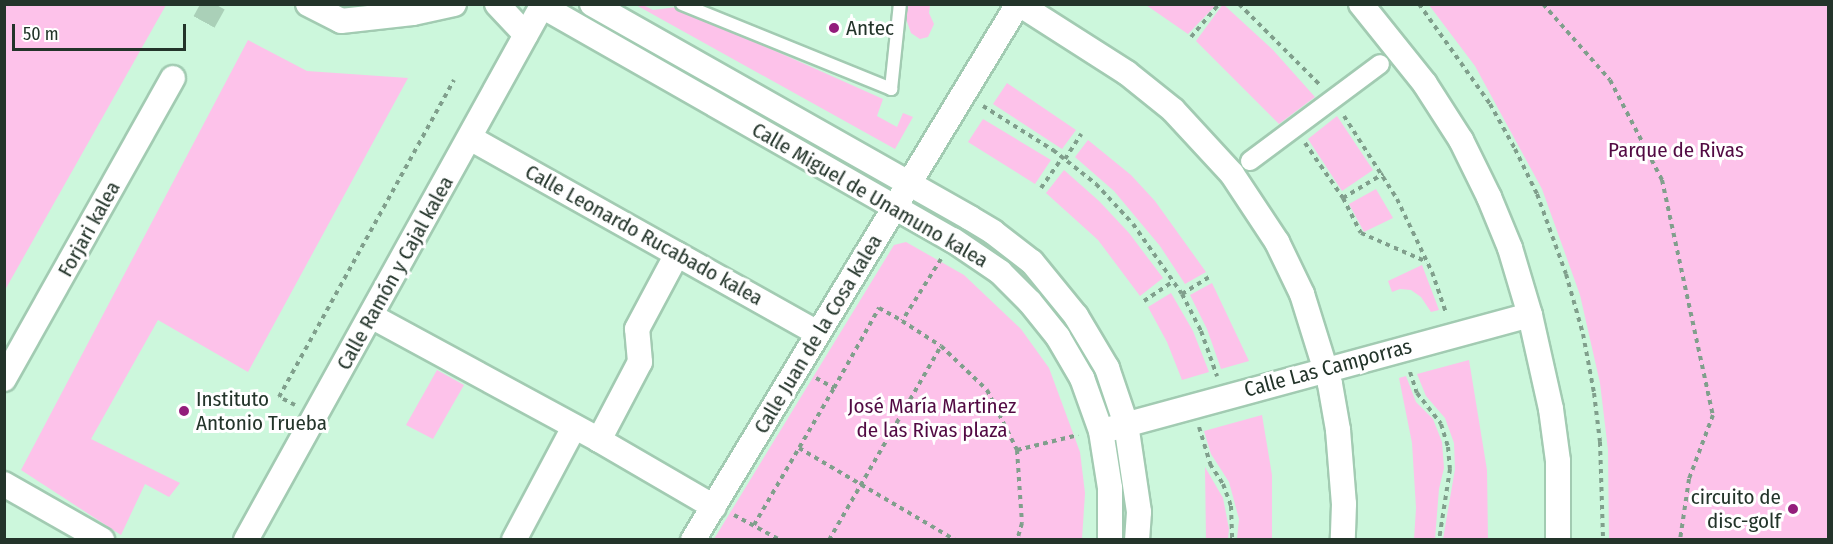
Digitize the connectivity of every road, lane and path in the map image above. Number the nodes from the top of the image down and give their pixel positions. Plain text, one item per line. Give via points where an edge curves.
1 (308, 4) edge
2 (454, 4) edge
3 (497, 4) edge
4 (592, 4) edge
5 (682, 4) edge
6 (900, 4) edge
7 (1018, 4) edge
8 (1219, 4) edge
9 (1239, 4) edge
10 (1361, 4) edge
11 (1419, 4) edge
12 (1543, 4) edge
13 (542, 5) edge
14 (526, 35) junction
15 (1191, 37) dead end
16 (1380, 64) dead end
17 (173, 78) dead end
18 (454, 80) dead end
19 (1333, 99) junction
20 (980, 104) dead end
21 (1295, 128) junction
22 (1082, 134) dead end
23 (470, 138) junction
24 (1064, 158) junction
25 (1250, 161) dead end
26 (1383, 174) junction
27 (909, 183) junction
28 (1041, 188) dead end
29 (1344, 198) junction
30 (895, 207) junction
31 (946, 250) dead end
32 (677, 254) junction
33 (1428, 262) junction
34 (1209, 277) dead end
35 (1174, 281) junction
36 (1182, 294) junction
37 (1144, 301) dead end
38 (1530, 315) junction
39 (371, 316) junction
40 (1448, 317) dead end
41 (902, 321) junction
42 (818, 333) junction
43 (941, 346) junction
44 (1408, 367) dead end
45 (1325, 369) junction
46 (810, 374) dead end
47 (1217, 376) dead end
48 (4, 380) edge
49 (834, 388) junction
50 (298, 407) dead end
51 (1126, 424) junction
52 (1198, 424) dead end
53 (574, 427) junction
54 (1094, 432) junction
55 (599, 440) junction
56 (799, 448) junction
57 (1017, 450) junction
58 (4, 484) edge
59 (861, 484) junction
60 (720, 509) junction
61 (754, 525) junction
62 (102, 540) edge
63 (246, 540) edge
64 (514, 540) edge
65 (693, 540) edge
66 (780, 540) edge
67 (829, 540) edge
68 (955, 540) edge
69 (1017, 540) edge
70 (1110, 540) edge
71 (1137, 540) edge
72 (1232, 540) edge
73 (1343, 540) edge
74 (1439, 540) edge
75 (1558, 540) edge
76 (1603, 540) edge
77 (1680, 540) edge

1 - 2 street via 341,21
3 - 14 street
4 - 27 street, Calle Miguel de Unamuno kalea
5 - 6 lane via 891,89
7 - 27 street, Calle Juan de la Cosa kalea
7 - 45 street via 1127,73 1190,127 1232,174 1277,242 1302,294
8 - 15 path
9 - 19 path
10 - 38 street via 1425,84 1461,140 1506,238
11 - 76 path via 1490,104 1515,149 1537,194 1566,274 1594,393
12 - 77 path via 1610,80 1662,180 1713,415 1689,479
13 - 14 street, Calle Ramón y Cajal kalea
13 - 30 street, Calle Miguel de Unamuno kalea
14 - 23 street, Calle Ramón y Cajal kalea
16 - 19 street
17 - 48 street, Forjari kalea
18 - 50 path via 279,397
19 - 21 street
19 - 26 path
20 - 24 path
21 - 25 street
21 - 29 path
22 - 24 path
23 - 32 street, Calle Leonardo Rucabado kalea
23 - 39 street, Calle Ramón y Cajal kalea
24 - 28 path
24 - 35 path via 1096,184 1133,224
26 - 29 path
26 - 33 path
27 - 30 street, Calle Juan de la Cosa kalea
27 - 51 street, Calle Miguel de Unamuno kalea via 993,232 1032,262 1056,288 1107,368
29 - 33 path via 1361,233
30 - 42 street, Calle Juan de la Cosa kalea
30 - 54 street, Calle Miguel de Unamuno kalea via 970,250 1000,272 1030,302 1082,378
31 - 41 path
32 - 42 street, Calle Leonardo Rucabado kalea
32 - 55 street via 637,329 640,362
33 - 40 path
34 - 36 path
35 - 36 path
35 - 37 path
36 - 47 path
38 - 45 street, Calle Las Camporras
38 - 75 street via 1544,368 1558,461
39 - 53 street
39 - 63 street, Calle Ramón y Cajal kalea
41 - 43 path
41 - 49 path via 879,308
42 - 60 street, Calle Juan de la Cosa kalea
43 - 57 path via 987,390
43 - 59 path
44 - 74 path via 1417,393 1441,424 1448,447 1450,469
45 - 51 street, Calle Las Camporras
45 - 73 street via 1338,430
46 - 49 path
49 - 56 path
51 - 54 street, Calle Las Camporras
51 - 71 street, Calle Miguel de Unamuno kalea via 1139,512
52 - 72 path via 1210,464 1231,506
53 - 55 street
53 - 64 street
54 - 57 path
54 - 70 street, Calle Miguel de Unamuno kalea via 1110,488
55 - 60 street
56 - 59 path
56 - 61 path
57 - 69 path via 1022,523
58 - 62 street
59 - 67 path
59 - 68 path
60 - 61 path
60 - 65 street, Calle Juan de la Cosa kalea
61 - 66 path

